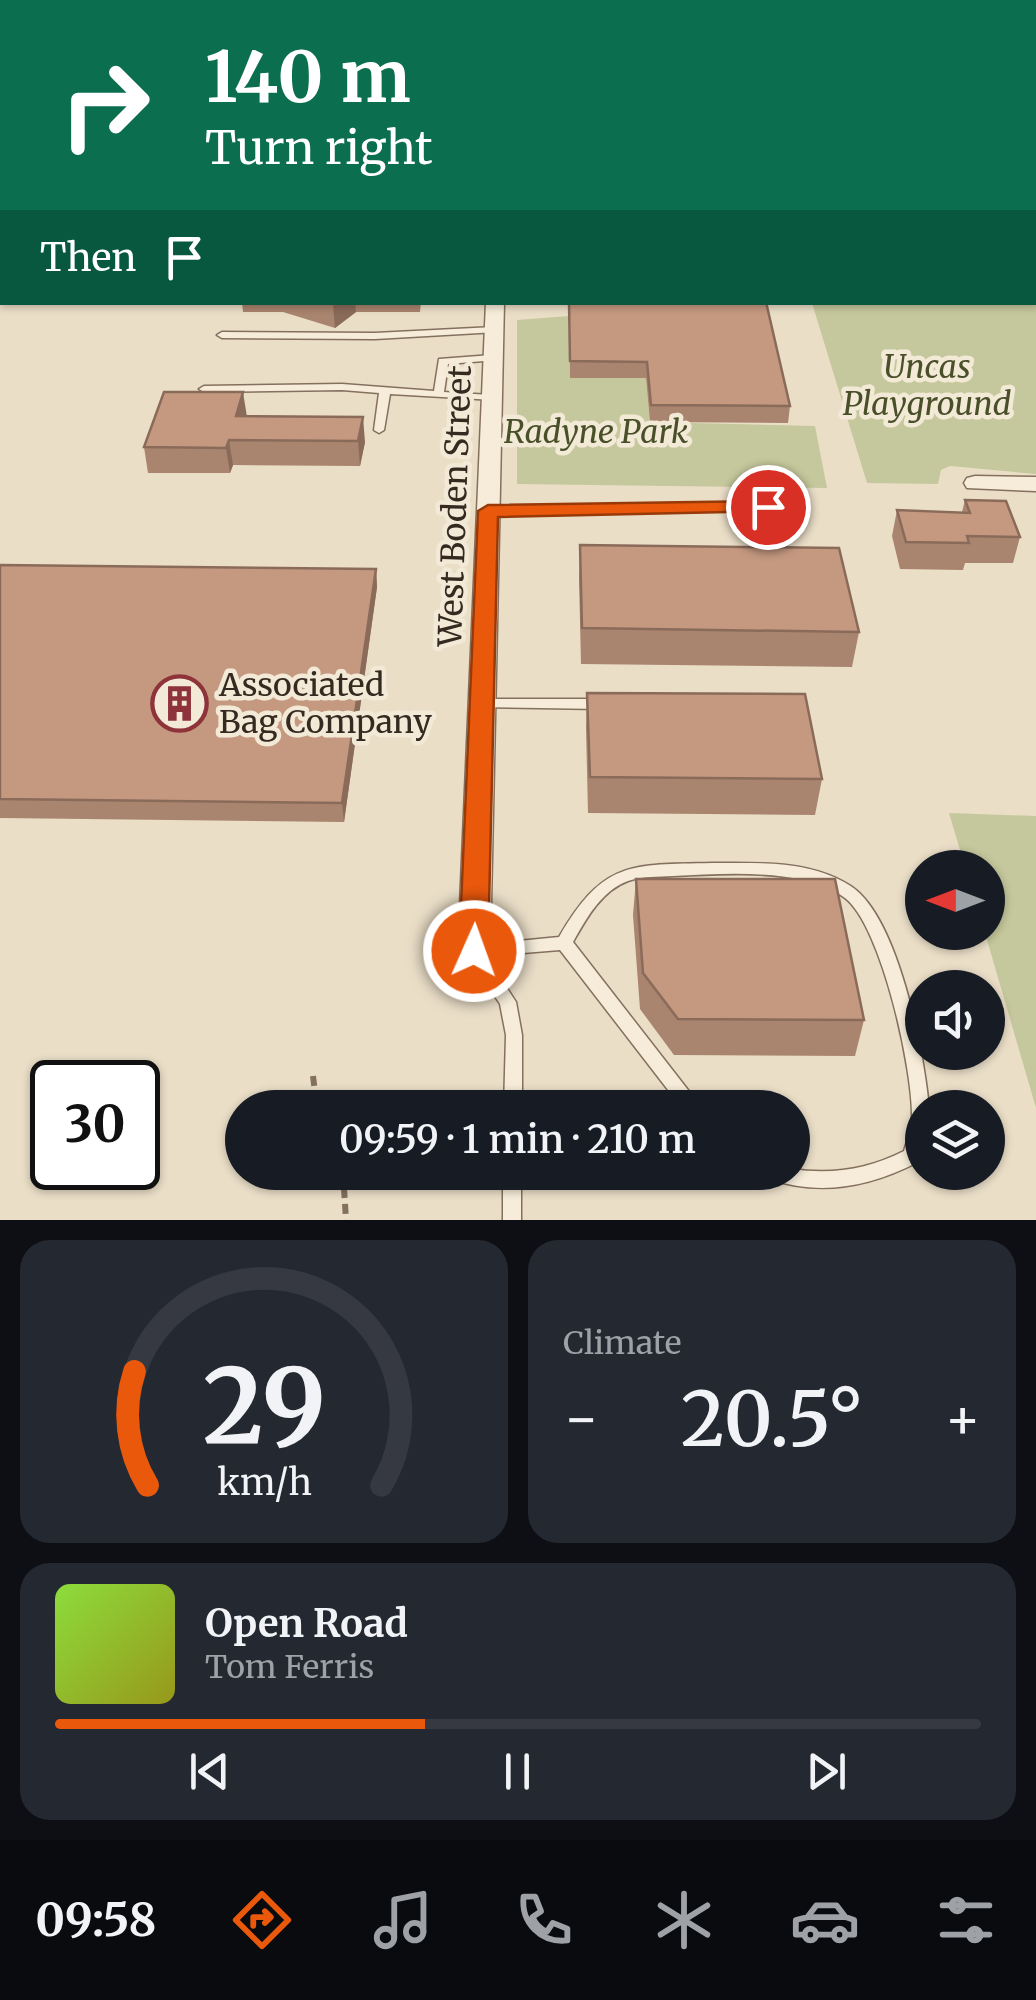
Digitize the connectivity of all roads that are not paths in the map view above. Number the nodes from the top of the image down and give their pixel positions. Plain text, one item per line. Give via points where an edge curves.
1 (697, 0) edge
2 (772, 0) edge
3 (815, 0) edge
4 (848, 0) edge
5 (896, 0) edge
6 (495, 305) edge
7 (494, 330) junction
8 (222, 336) dead end
9 (492, 358) junction
10 (204, 388) edge
11 (385, 390) junction
12 (439, 394) junction
13 (490, 398) junction
14 (379, 430) dead end
15 (975, 483) dead end
16 (1036, 484) edge
17 (768, 507) dead end
18 (488, 511) junction
19 (482, 704) junction
20 (617, 704) edge
21 (564, 943) junction
22 (474, 951) junction
23 (513, 1090) edge
24 (679, 1090) edge
25 (810, 1179) edge
26 (512, 1190) edge
27 (512, 1220) edge

1 - 2 main road
2 - 3 main road
3 - 4 main road
4 - 5 main road
6 - 7 street, West Boden Street
7 - 8 lane
7 - 9 street, West Boden Street
9 - 12 lane via 443,361
9 - 13 street, West Boden Street
10 - 11 lane
11 - 12 lane
11 - 14 lane
12 - 13 lane
13 - 18 street, West Boden Street
15 - 16 street
17 - 18 lane
18 - 19 street, West Boden Street
19 - 20 lane
19 - 22 street, West Boden Street
21 - 22 lane
21 - 24 lane
21 - 25 lane via 589,898 625,875 659,870 801,872 859,900 875,925 914,1060 921,1122 912,1156 886,1172
22 - 23 lane via 508,1002
26 - 27 lane

